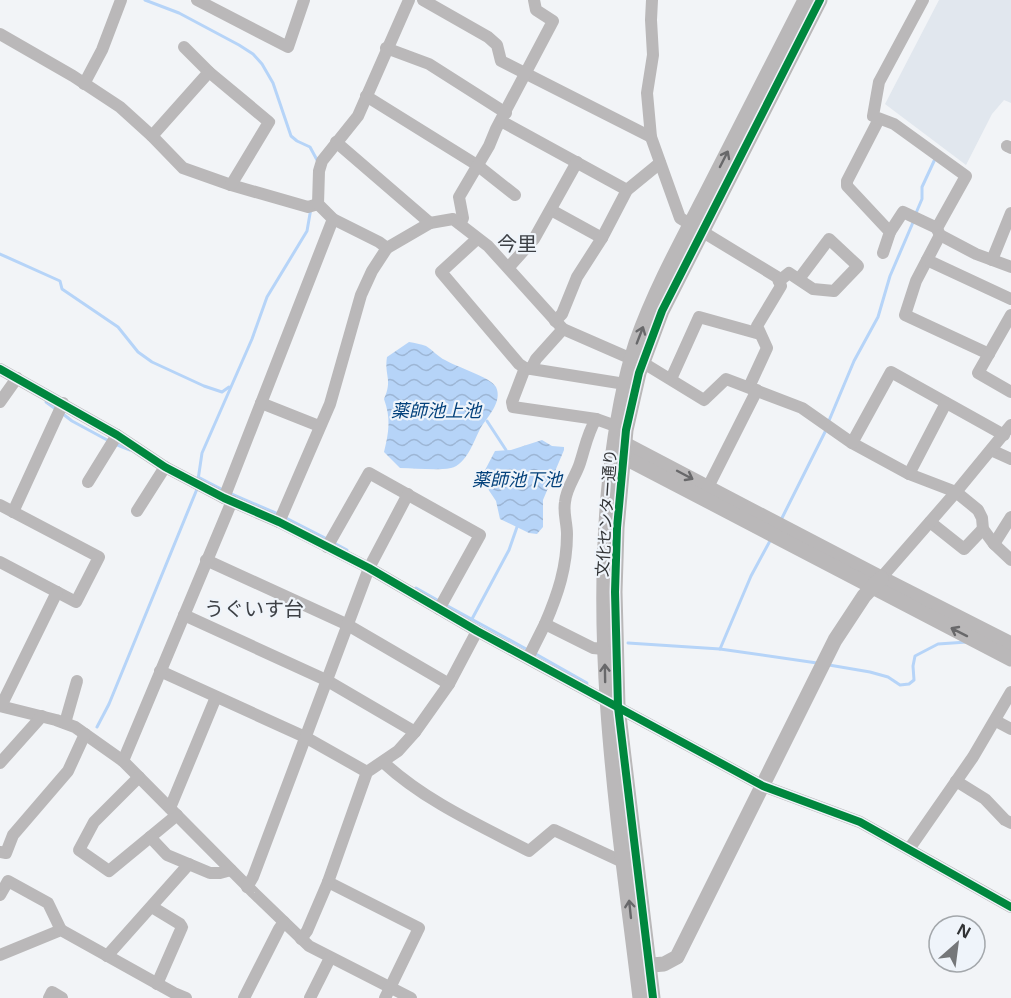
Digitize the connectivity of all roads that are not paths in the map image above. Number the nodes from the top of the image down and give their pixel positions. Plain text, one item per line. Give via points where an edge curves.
1 (121, 0) edge
2 (197, 0) edge
3 (304, 0) edge
4 (409, 0) edge
5 (423, 0) edge
6 (534, 0) edge
7 (652, 0) edge
8 (805, 0) edge
9 (820, 0) edge
10 (923, 0) edge
11 (220, 5) edge
12 (0, 34) edge
13 (184, 47) dead end
14 (386, 48) junction
15 (209, 72) junction
16 (526, 75) junction
17 (84, 84) junction
18 (366, 96) junction
19 (504, 117) junction
20 (879, 119) junction
21 (152, 136) junction
22 (651, 137) junction
23 (336, 142) junction
24 (577, 162) junction
25 (660, 163) junction
26 (477, 165) junction
27 (231, 185) junction
28 (627, 190) junction
29 (515, 195) dead end
30 (318, 204) junction
31 (551, 210) junction
32 (1011, 213) edge
33 (333, 219) junction
34 (430, 224) junction
35 (460, 224) junction
36 (696, 228) junction
37 (938, 231) junction
38 (890, 232) junction
39 (602, 238) junction
40 (477, 239) junction
41 (387, 248) junction
42 (883, 253) dead end
43 (927, 260) junction
44 (992, 260) junction
45 (509, 267) junction
46 (1011, 267) edge
47 (799, 279) junction
48 (779, 281) junction
49 (1011, 299) edge
50 (1011, 315) edge
51 (559, 325) junction
52 (760, 334) junction
53 (989, 354) junction
54 (637, 362) junction
55 (528, 368) junction
56 (0, 369) edge
57 (17, 378) junction
58 (671, 379) junction
59 (625, 384) junction
60 (753, 388) junction
61 (1011, 392) edge
62 (0, 402) edge
63 (63, 403) junction
64 (261, 403) junction
65 (946, 403) junction
66 (596, 420) junction
67 (320, 426) junction
68 (1008, 430) edge
69 (117, 435) junction
70 (620, 441) junction
71 (852, 443) junction
72 (991, 450) junction
73 (1011, 459) edge
74 (165, 467) junction
75 (909, 474) junction
76 (88, 482) dead end
77 (705, 492) junction
78 (956, 492) junction
79 (408, 494) junction
80 (227, 495) junction
81 (0, 505) edge
82 (137, 511) dead end
83 (13, 512) junction
84 (1011, 517) edge
85 (281, 518) junction
86 (930, 522) junction
87 (983, 528) junction
88 (329, 543) junction
89 (994, 544) junction
90 (206, 560) junction
91 (1011, 560) edge
92 (0, 562) edge
93 (370, 565) junction
94 (876, 582) junction
95 (57, 592) junction
96 (441, 606) junction
97 (183, 615) junction
98 (346, 624) junction
99 (544, 624) junction
100 (477, 631) junction
101 (1011, 644) edge
102 (604, 649) junction
103 (530, 653) junction
104 (1011, 658) edge
105 (160, 671) junction
106 (326, 680) junction
107 (77, 681) dead end
108 (449, 684) junction
109 (1011, 692) edge
110 (216, 696) junction
111 (612, 703) junction
112 (1, 706) edge
113 (42, 716) junction
114 (996, 721) junction
115 (65, 723) junction
116 (1011, 729) edge
117 (415, 732) junction
118 (85, 734) junction
119 (305, 737) junction
120 (123, 761) junction
121 (383, 762) junction
122 (0, 763) edge
123 (367, 772) junction
124 (139, 777) junction
125 (956, 781) junction
126 (763, 786) junction
127 (174, 812) junction
128 (1011, 823) edge
129 (150, 837) junction
130 (909, 849) junction
131 (0, 852) edge
132 (625, 863) junction
133 (189, 864) junction
134 (231, 870) junction
135 (328, 882) junction
136 (248, 886) junction
137 (0, 895) edge
138 (152, 907) junction
139 (1011, 908) edge
140 (284, 922) junction
141 (61, 930) junction
142 (301, 939) junction
143 (0, 955) edge
144 (107, 956) junction
145 (330, 958) junction
146 (643, 966) junction
147 (157, 984) junction
148 (388, 993) edge
149 (49, 998) edge
150 (62, 998) edge
151 (186, 998) edge
152 (244, 998) edge
153 (310, 998) edge
154 (411, 998) edge
155 (640, 998) edge
156 (653, 998) edge

1 - 17 street
2 - 11 street
3 - 11 street via 288,47
4 - 14 street
5 - 16 street via 488,37 497,45 501,61
6 - 16 street via 536,10 553,21
7 - 22 street via 653,55 647,93
36 -> 8 street, 文化センター通り
9 - 36 street, 文化センター通り
10 - 20 street via 879,82 873,116
12 - 17 street
13 - 15 street
14 - 18 street
14 - 19 street via 429,64
15 - 21 street
15 - 27 street via 269,122
16 - 19 street
16 - 22 street
17 - 21 street via 120,107
18 - 23 street via 358,116
18 - 26 street
19 - 24 street
19 - 26 street
20 - 37 street via 894,124 966,176
20 - 38 street via 847,186
21 - 27 street via 183,168
22 - 25 street
23 - 30 street via 319,171
23 - 34 street
24 - 28 street
24 - 31 street
25 - 28 street
25 - 36 street via 680,218
26 - 29 street
26 - 35 street via 459,197 463,218
27 - 30 street via 308,207
28 - 39 street
30 - 33 street
31 - 39 street
31 - 45 street via 534,239
32 - 44 street
33 - 41 street
33 - 64 street
34 - 35 street via 453,219
34 - 41 street
35 - 40 street
36 - 48 street
36 - 54 street, 文化センター通り
37 - 38 street via 903,212
37 - 43 street
37 - 44 street
38 - 42 street
39 - 51 street via 577,277
40 - 45 street
40 - 55 street via 441,272 519,364
41 - 67 street via 361,295
43 - 49 street
43 - 53 street via 905,315
44 - 46 street
45 - 51 street
47 - 47 street via 813,289 834,291 858,266 829,238
47 - 48 street via 789,273
48 - 52 street via 781,286 757,327
50 - 53 street
51 - 54 street
51 - 55 street
52 - 58 street via 699,317
52 - 60 street via 766,348
53 - 61 street via 978,373
54 - 58 street
54 - 59 street, 文化センター通り
54 - 70 street, 文化センター通り
55 - 59 street
55 - 66 street via 513,406
56 - 57 street
57 - 62 street
57 - 63 street
58 - 60 street via 705,400 726,379
59 - 70 street, 文化センター通り
60 - 71 street via 802,408
60 - 77 street
63 - 69 street
63 - 83 street
64 - 67 street
64 - 80 street
65 - 68 street
65 - 71 street via 891,372
65 - 75 street
66 - 70 street
66 - 99 street via 565,499 566,559 559,592
67 - 85 street
68 - 72 street
69 - 74 street
69 - 76 street
70 - 77 street
70 - 102 street, 文化センター通り via 605,525
70 - 111 street, 文化センター通り
71 - 75 street
72 - 73 street
72 - 78 street
74 - 80 street
74 - 82 street
75 - 78 street
77 - 94 street
78 - 86 street
78 - 87 street via 978,510
79 - 88 street via 369,472
79 - 93 street
79 - 96 street via 480,535
80 - 85 street
80 - 90 street
81 - 83 street
83 - 95 street via 99,557 76,602
84 - 89 street
85 - 88 street
86 - 87 street via 964,549
86 - 94 street
87 - 89 street
88 - 93 street
89 - 91 street
90 - 97 street
90 - 98 street
92 - 95 street
93 - 96 street
93 - 98 street
94 - 101 street
104 -> 94 street
94 - 126 street via 835,640
95 - 112 street
96 - 100 street
97 - 105 street
97 - 106 street
98 - 106 street
98 - 108 street
99 - 102 street via 593,648
99 - 103 street
100 - 103 street
100 - 108 street
111 -> 102 street, 文化センター通り
103 - 111 street
105 - 110 street
105 - 120 street
106 - 117 street
106 - 119 street
107 - 115 street
108 - 117 street
109 - 114 street
110 - 119 street
110 - 127 street
111 - 126 street
111 - 132 street, 文化センター通り
111 - 146 street, 文化センター通り
112 - 113 street
113 - 115 street
113 - 122 street
114 - 116 street
114 - 125 street
115 - 118 street
117 - 121 street
118 - 120 street
118 - 131 street via 68,771 13,835 6,853
119 - 123 street
119 - 136 street
120 - 124 street
121 - 123 street
121 - 132 street via 402,780 464,818 529,851 554,830
123 - 135 street
124 - 127 street
124 - 129 street via 94,822 79,850 109,871
125 - 128 street via 985,799
125 - 130 street
126 - 130 street via 834,810
126 - 146 street via 677,957 664,964
127 - 129 street
127 - 134 street
129 - 133 street via 167,855
130 - 139 street
146 -> 132 street, 文化センター通り
133 - 134 street via 210,873
133 - 138 street
134 - 136 street
135 - 142 street
135 - 148 street via 419,928
136 - 140 street
137 - 141 street via 8,881 48,903
138 - 144 street
138 - 147 street via 182,927
140 - 142 street
140 - 152 street
141 - 143 street
141 - 144 street
142 - 145 street
144 - 147 street
145 - 148 street
145 - 153 street
146 - 155 street, 文化センター通り
146 - 156 street, 文化センター通り
147 - 151 street
148 - 154 street
149 - 150 street via 52,992

